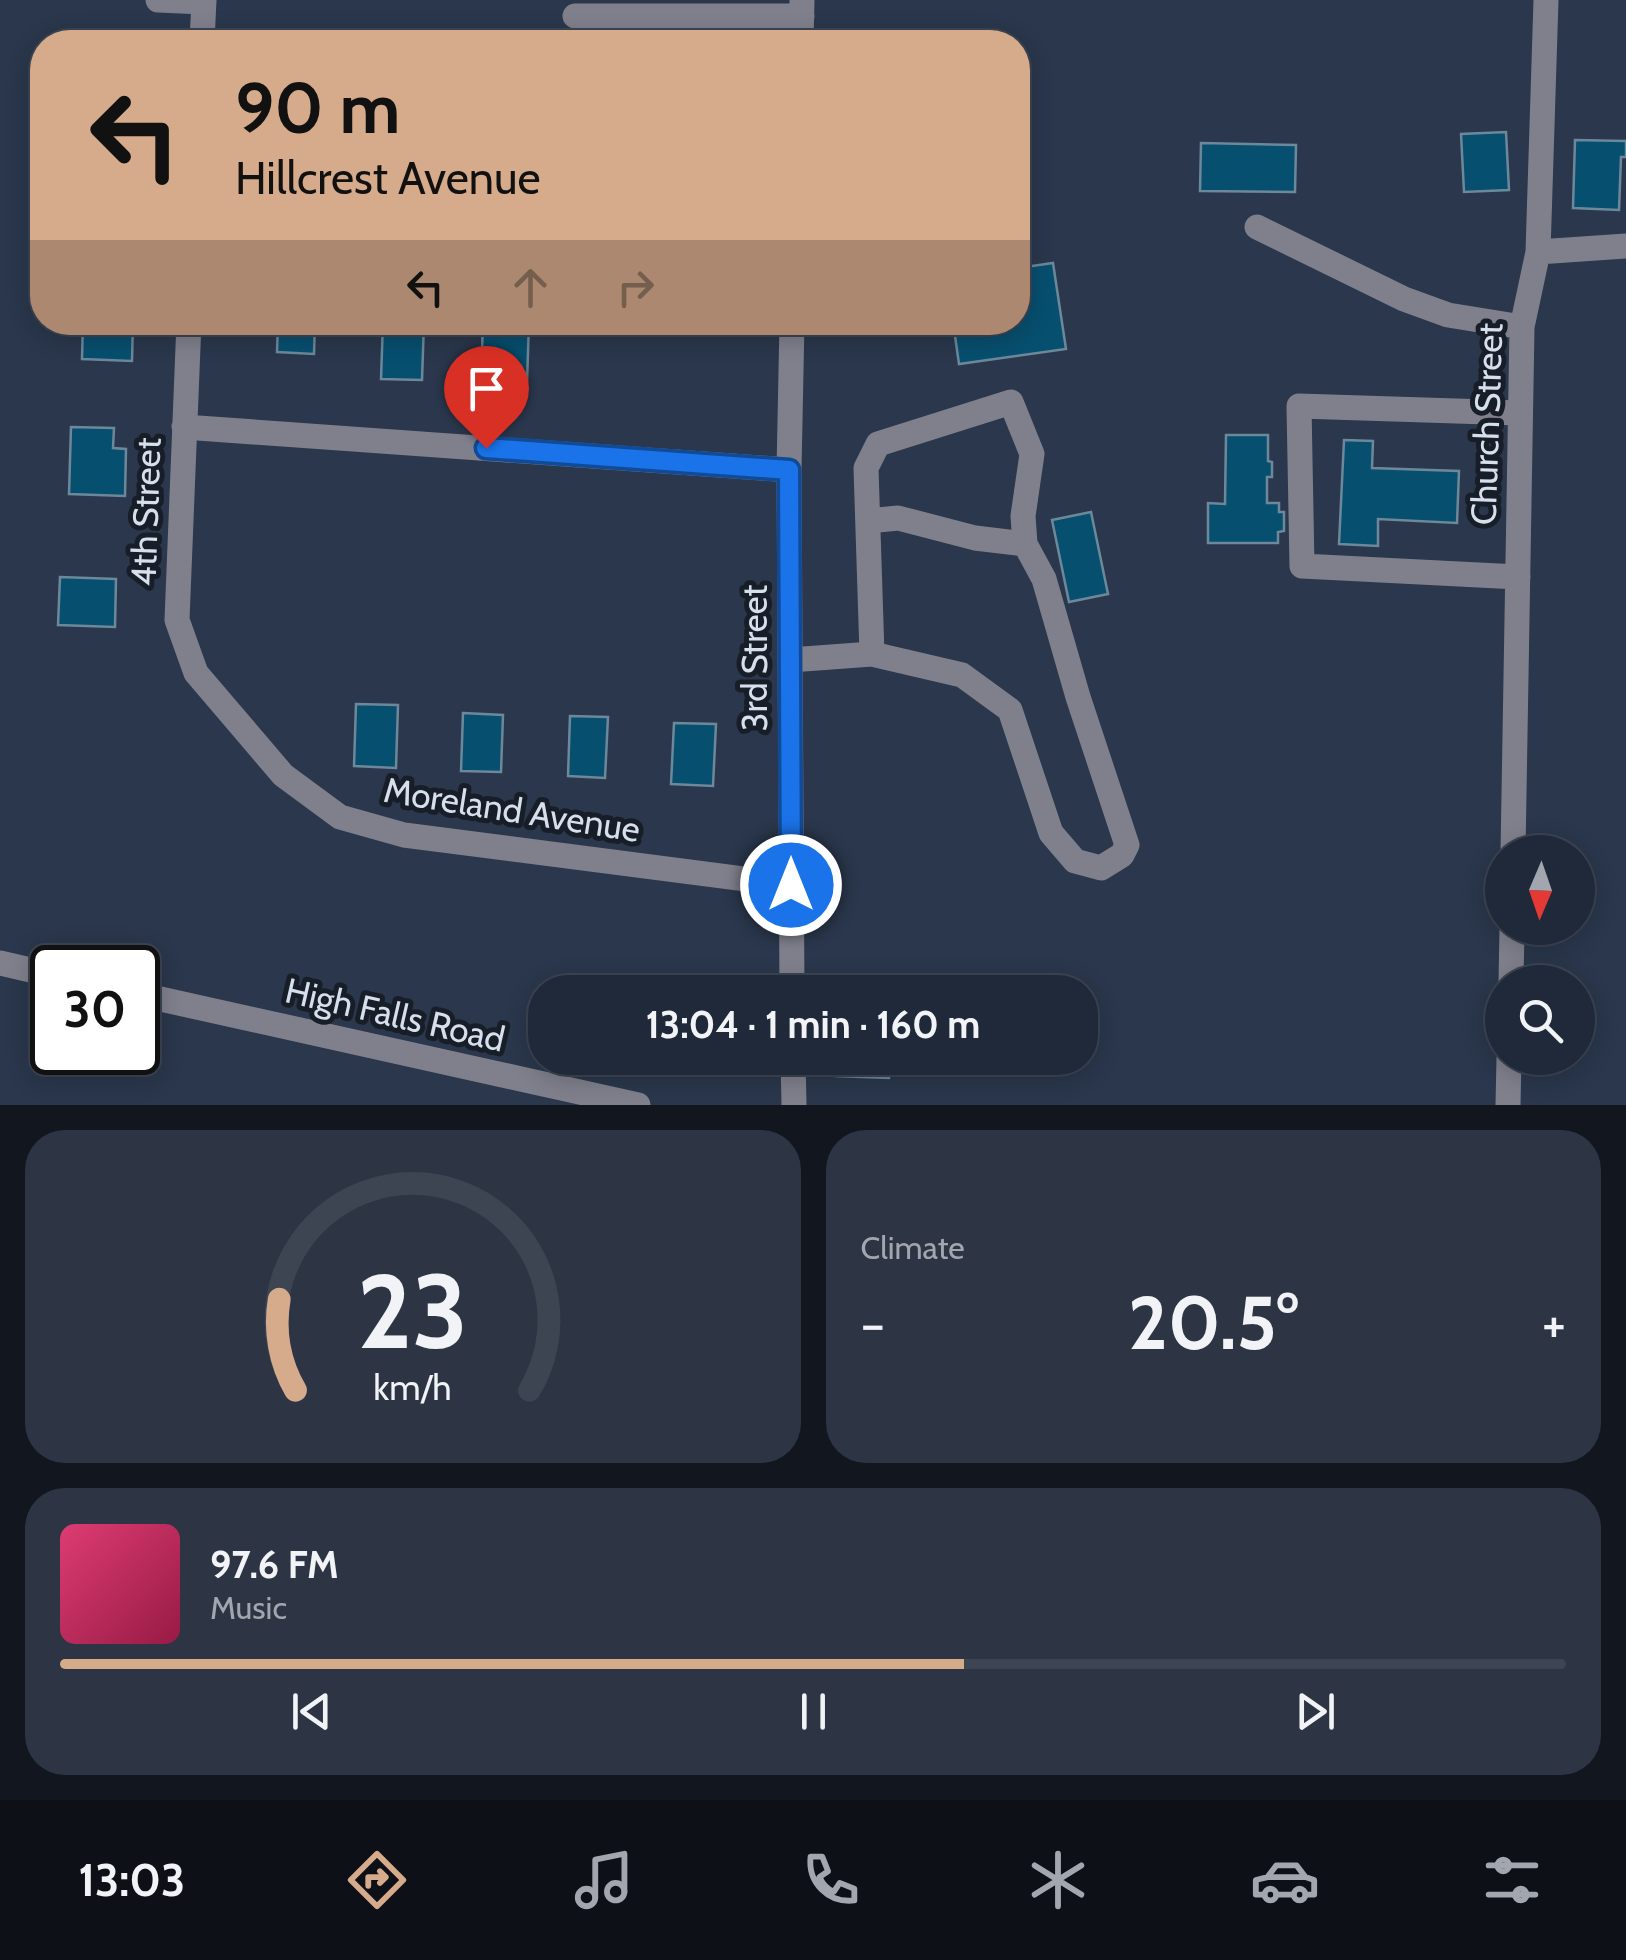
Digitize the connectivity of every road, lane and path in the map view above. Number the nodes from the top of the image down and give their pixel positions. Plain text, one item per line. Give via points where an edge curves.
1 (158, 0) edge
2 (1546, 0) edge
3 (204, 1) edge
4 (802, 8) edge
5 (575, 16) dead end
6 (203, 30) edge
7 (1257, 227) dead end
8 (1626, 246) edge
9 (1538, 252) junction
10 (1522, 327) junction
11 (188, 335) edge
12 (792, 335) edge
13 (1519, 413) junction
14 (184, 427) junction
15 (789, 470) junction
16 (868, 521) junction
17 (1024, 544) junction
18 (1518, 576) junction
19 (872, 654) junction
20 (790, 660) junction
21 (213, 694) joint
22 (1513, 835) edge
23 (791, 885) junction
24 (0, 964) edge
25 (30, 970) edge
26 (792, 975) edge
27 (160, 999) edge
28 (793, 1075) edge
29 (1509, 1075) edge
30 (638, 1105) edge
31 (794, 1105) edge
32 (1508, 1105) edge

1 - 3 street
2 - 9 street, Church Street
3 - 6 street
4 - 5 street
7 - 10 street via 1434,310
8 - 9 street
9 - 10 street, Church Street
10 - 13 street, Church Street
11 - 14 street, 4th Street
12 - 15 street, 3rd Street
13 - 18 street, Church Street
13 - 18 street via 1299,406 1302,566
14 - 15 street
14 - 21 street, 4th Street via 177,620 196,673
15 - 20 street, 3rd Street
16 - 17 street via 898,518
16 - 17 street via 866,468 878,444 1011,402 1032,454
16 - 19 street
17 - 19 street via 1044,579 1126,845 1122,855 1102,868 1075,861 1051,833 1010,710 962,675
18 - 22 street, Church Street
19 - 20 street
20 - 23 street, 3rd Street
21 - 23 street, Moreland Avenue via 282,774 340,817 404,835
23 - 26 street, 3rd Street
24 - 25 street
27 - 30 street, High Falls Road
28 - 31 street
29 - 32 street

